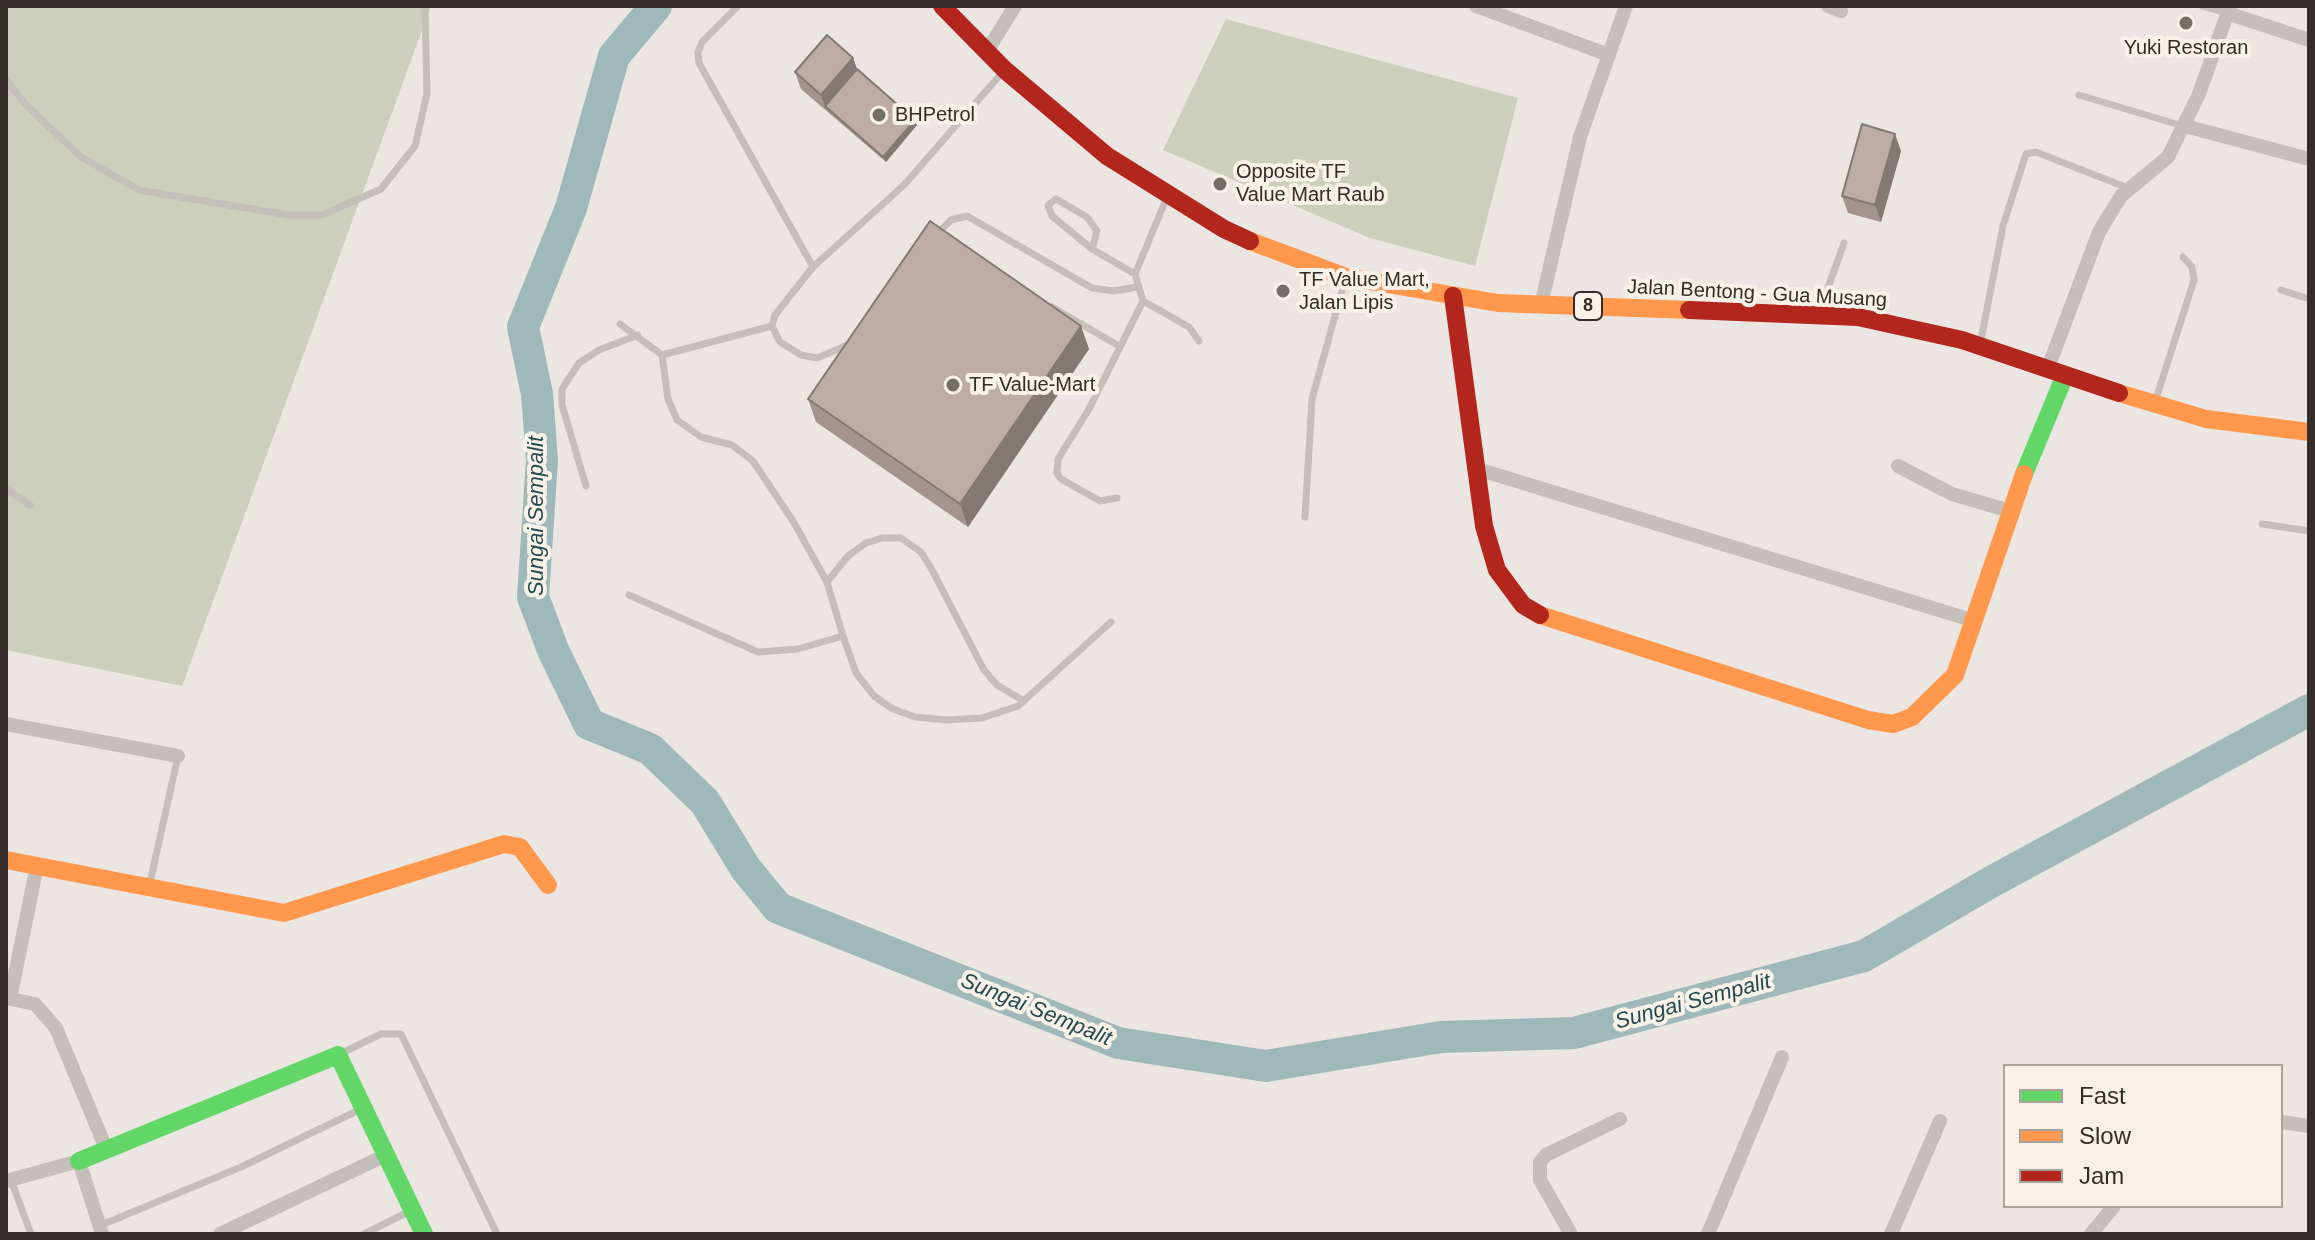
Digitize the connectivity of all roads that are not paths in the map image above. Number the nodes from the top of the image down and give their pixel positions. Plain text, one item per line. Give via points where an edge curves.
1 (425, 6) edge
2 (738, 6) edge
3 (942, 6) edge
4 (1015, 6) edge
5 (1476, 6) edge
6 (1626, 6) edge
7 (2202, 6) edge
8 (2229, 10) edge
9 (2309, 40) edge
10 (987, 51) junction
11 (1609, 55) junction
12 (1005, 70) junction
13 (6, 80) edge
14 (2079, 95) dead end
15 (2185, 126) junction
16 (2309, 159) edge
17 (2128, 188) junction
18 (1168, 195) junction
19 (937, 234) junction
20 (950, 242) edge
21 (1844, 243) dead end
22 (928, 245) edge
23 (1092, 249) junction
24 (2183, 257) dead end
25 (813, 267) junction
26 (1135, 274) junction
27 (1346, 277) junction
28 (1137, 287) junction
29 (2281, 290) dead end
30 (1453, 296) junction
31 (2309, 299) edge
32 (1041, 300) edge
33 (1143, 301) junction
34 (1541, 305) junction
35 (1818, 316) junction
36 (620, 324) dead end
37 (772, 326) junction
38 (859, 332) edge
39 (638, 335) junction
40 (1199, 341) dead end
41 (1119, 346) junction
42 (1980, 346) junction
43 (662, 355) junction
44 (2057, 372) junction
45 (2154, 405) junction
46 (2309, 432) edge
47 (1898, 466) dead end
48 (1474, 468) junction
49 (586, 486) dead end
50 (6, 489) edge
51 (1117, 498) dead end
52 (30, 505) dead end
53 (2010, 511) junction
54 (1305, 517) dead end
55 (2262, 524) dead end
56 (2309, 531) edge
57 (827, 582) junction
58 (629, 595) dead end
59 (1975, 621) junction
60 (1111, 622) dead end
61 (843, 636) junction
62 (1024, 701) junction
63 (6, 724) edge
64 (178, 756) joint
65 (6, 860) edge
66 (37, 866) junction
67 (548, 885) dead end
68 (149, 887) junction
69 (8, 998) edge
70 (338, 1055) junction
71 (1782, 1057) dead end
72 (363, 1108) junction
73 (1620, 1119) dead end
74 (1940, 1121) dead end
75 (2283, 1122) edge
76 (2309, 1126) edge
77 (107, 1151) junction
78 (386, 1155) junction
79 (79, 1161) junction
80 (9, 1180) edge
81 (2112, 1208) edge
82 (412, 1210) junction
83 (100, 1230) edge
84 (227, 1232) edge
85 (31, 1234) edge
86 (364, 1234) edge
87 (424, 1234) edge
88 (497, 1234) edge
89 (1571, 1234) edge
90 (1708, 1234) edge
91 (1891, 1234) edge
92 (2091, 1234) edge

1 - 13 lane via 427,94 415,146 381,189 322,215 289,215 139,190 81,157
2 - 25 lane via 702,42 699,63
3 - 10 street, Jalan Bentong - Gua Musang / 8
4 - 10 street
5 - 11 street
6 - 11 street
7 - 8 lane
8 - 9 street
8 - 15 street
10 - 12 street, Jalan Bentong - Gua Musang / 8
11 - 34 street via 1580,137
12 - 18 street, Jalan Bentong - Gua Musang / 8 via 1107,156
12 - 25 lane via 904,185
14 - 15 lane
15 - 16 street
15 - 17 street via 2168,157
17 - 42 lane via 2036,152 2026,154 2003,226
17 - 44 street via 2099,232
18 - 26 lane
18 - 27 street, Jalan Bentong - Gua Musang / 8 via 1224,229
19 - 20 lane
19 - 22 lane
19 - 28 lane via 951,220 967,216 1092,288
21 - 35 lane
23 - 23 lane via 1052,216 1048,205 1056,199 1087,217 1097,231
23 - 26 lane
24 - 45 lane via 2194,280
25 - 37 lane
26 - 28 lane
27 - 30 street, Jalan Bentong - Gua Musang / 8
27 - 54 lane via 1312,399
28 - 33 lane
29 - 31 lane
30 - 34 street, Jalan Bentong - Gua Musang / 8
30 - 48 street
32 - 41 lane
33 - 40 lane via 1189,327
33 - 41 lane
34 - 35 street, Jalan Bentong - Gua Musang / 8
35 - 42 street, Jalan Bentong - Gua Musang / 8 via 1905,325
36 - 39 lane
37 - 38 lane via 780,342 817,358 850,344
37 - 43 lane
39 - 43 lane
39 - 49 lane via 579,363 562,389
41 - 51 lane via 1056,464 1061,479 1078,490 1100,501
42 - 44 street, Jalan Bentong - Gua Musang / 8
43 - 57 lane via 668,399 677,420 701,437 732,445 753,461
44 - 45 street, Jalan Bentong - Gua Musang / 8
44 - 53 street
45 - 46 street, Jalan Bentong - Gua Musang / 8 via 2242,425
47 - 53 street via 1952,494
48 - 59 street
48 - 59 street via 1497,570 1510,592 1535,613 1868,720 1893,724 1932,701 1955,675
50 - 52 lane
53 - 59 street
55 - 56 lane
57 - 61 lane
57 - 62 lane via 866,543 901,538 926,560 984,670
58 - 61 lane via 758,652 798,649
60 - 62 lane
61 - 62 lane via 856,673 874,696 915,717 982,718
63 - 64 street
64 - 68 lane
65 - 66 street
66 - 68 street
66 - 69 street
67 - 68 street via 520,847 504,844 284,913
69 - 77 street via 35,1004 56,1028
70 - 72 street
70 - 77 street
70 - 88 lane via 381,1034 401,1034
71 - 90 street
72 - 78 street
72 - 83 lane
73 - 89 street via 1540,1162 1540,1180
74 - 91 street
75 - 76 street
77 - 79 street
78 - 82 street
78 - 84 street
79 - 80 street
79 - 83 street
80 - 85 lane
81 - 92 street
82 - 86 lane
82 - 87 street

